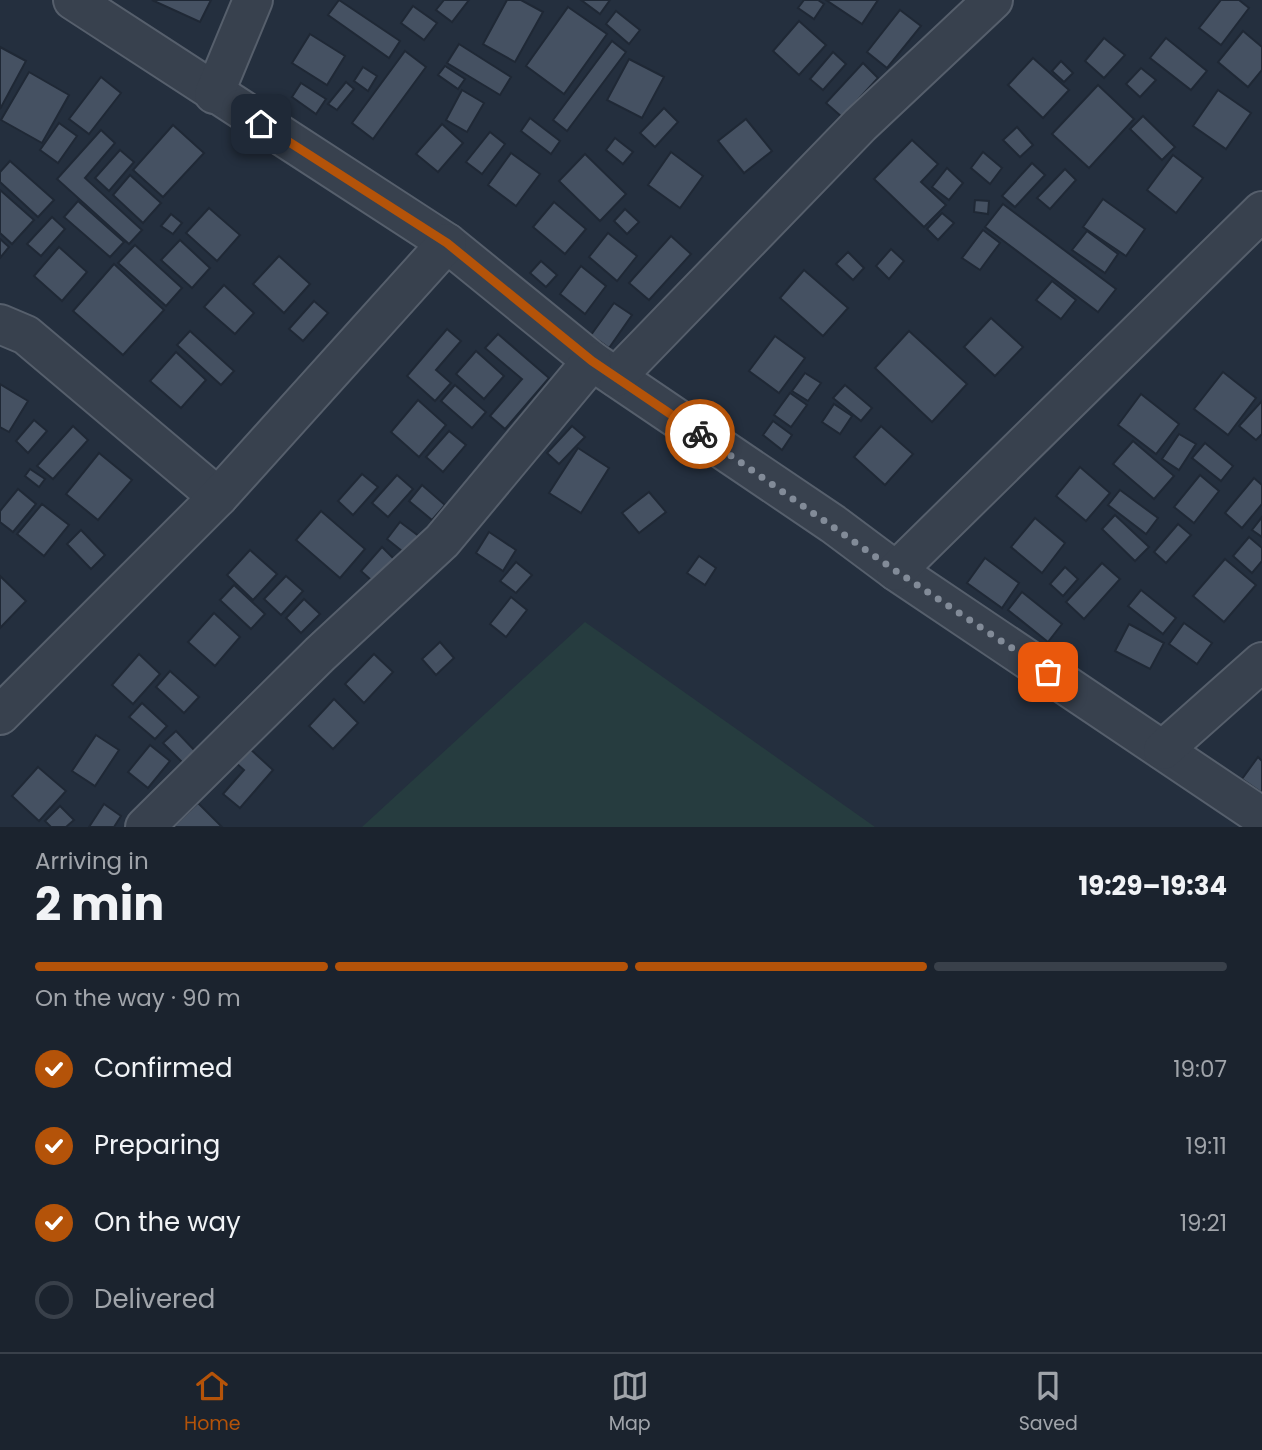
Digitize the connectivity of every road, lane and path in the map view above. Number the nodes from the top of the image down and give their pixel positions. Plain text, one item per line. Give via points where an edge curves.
1 (74, 0) edge
2 (253, 0) edge
3 (993, 0) edge
4 (214, 93) junction
5 (1262, 211) edge
6 (447, 243) junction
7 (0, 324) edge
8 (604, 369) junction
9 (218, 496) junction
10 (896, 571) junction
11 (1262, 662) edge
12 (0, 715) edge
13 (1163, 750) junction
14 (1262, 817) edge
15 (145, 827) edge

1 - 4 street
2 - 4 street
3 - 8 street
4 - 6 street
5 - 10 street
6 - 8 street
6 - 9 street
7 - 9 street via 26,335
8 - 10 street
8 - 15 street via 442,541
9 - 12 street
10 - 13 street
11 - 13 street
13 - 14 street

